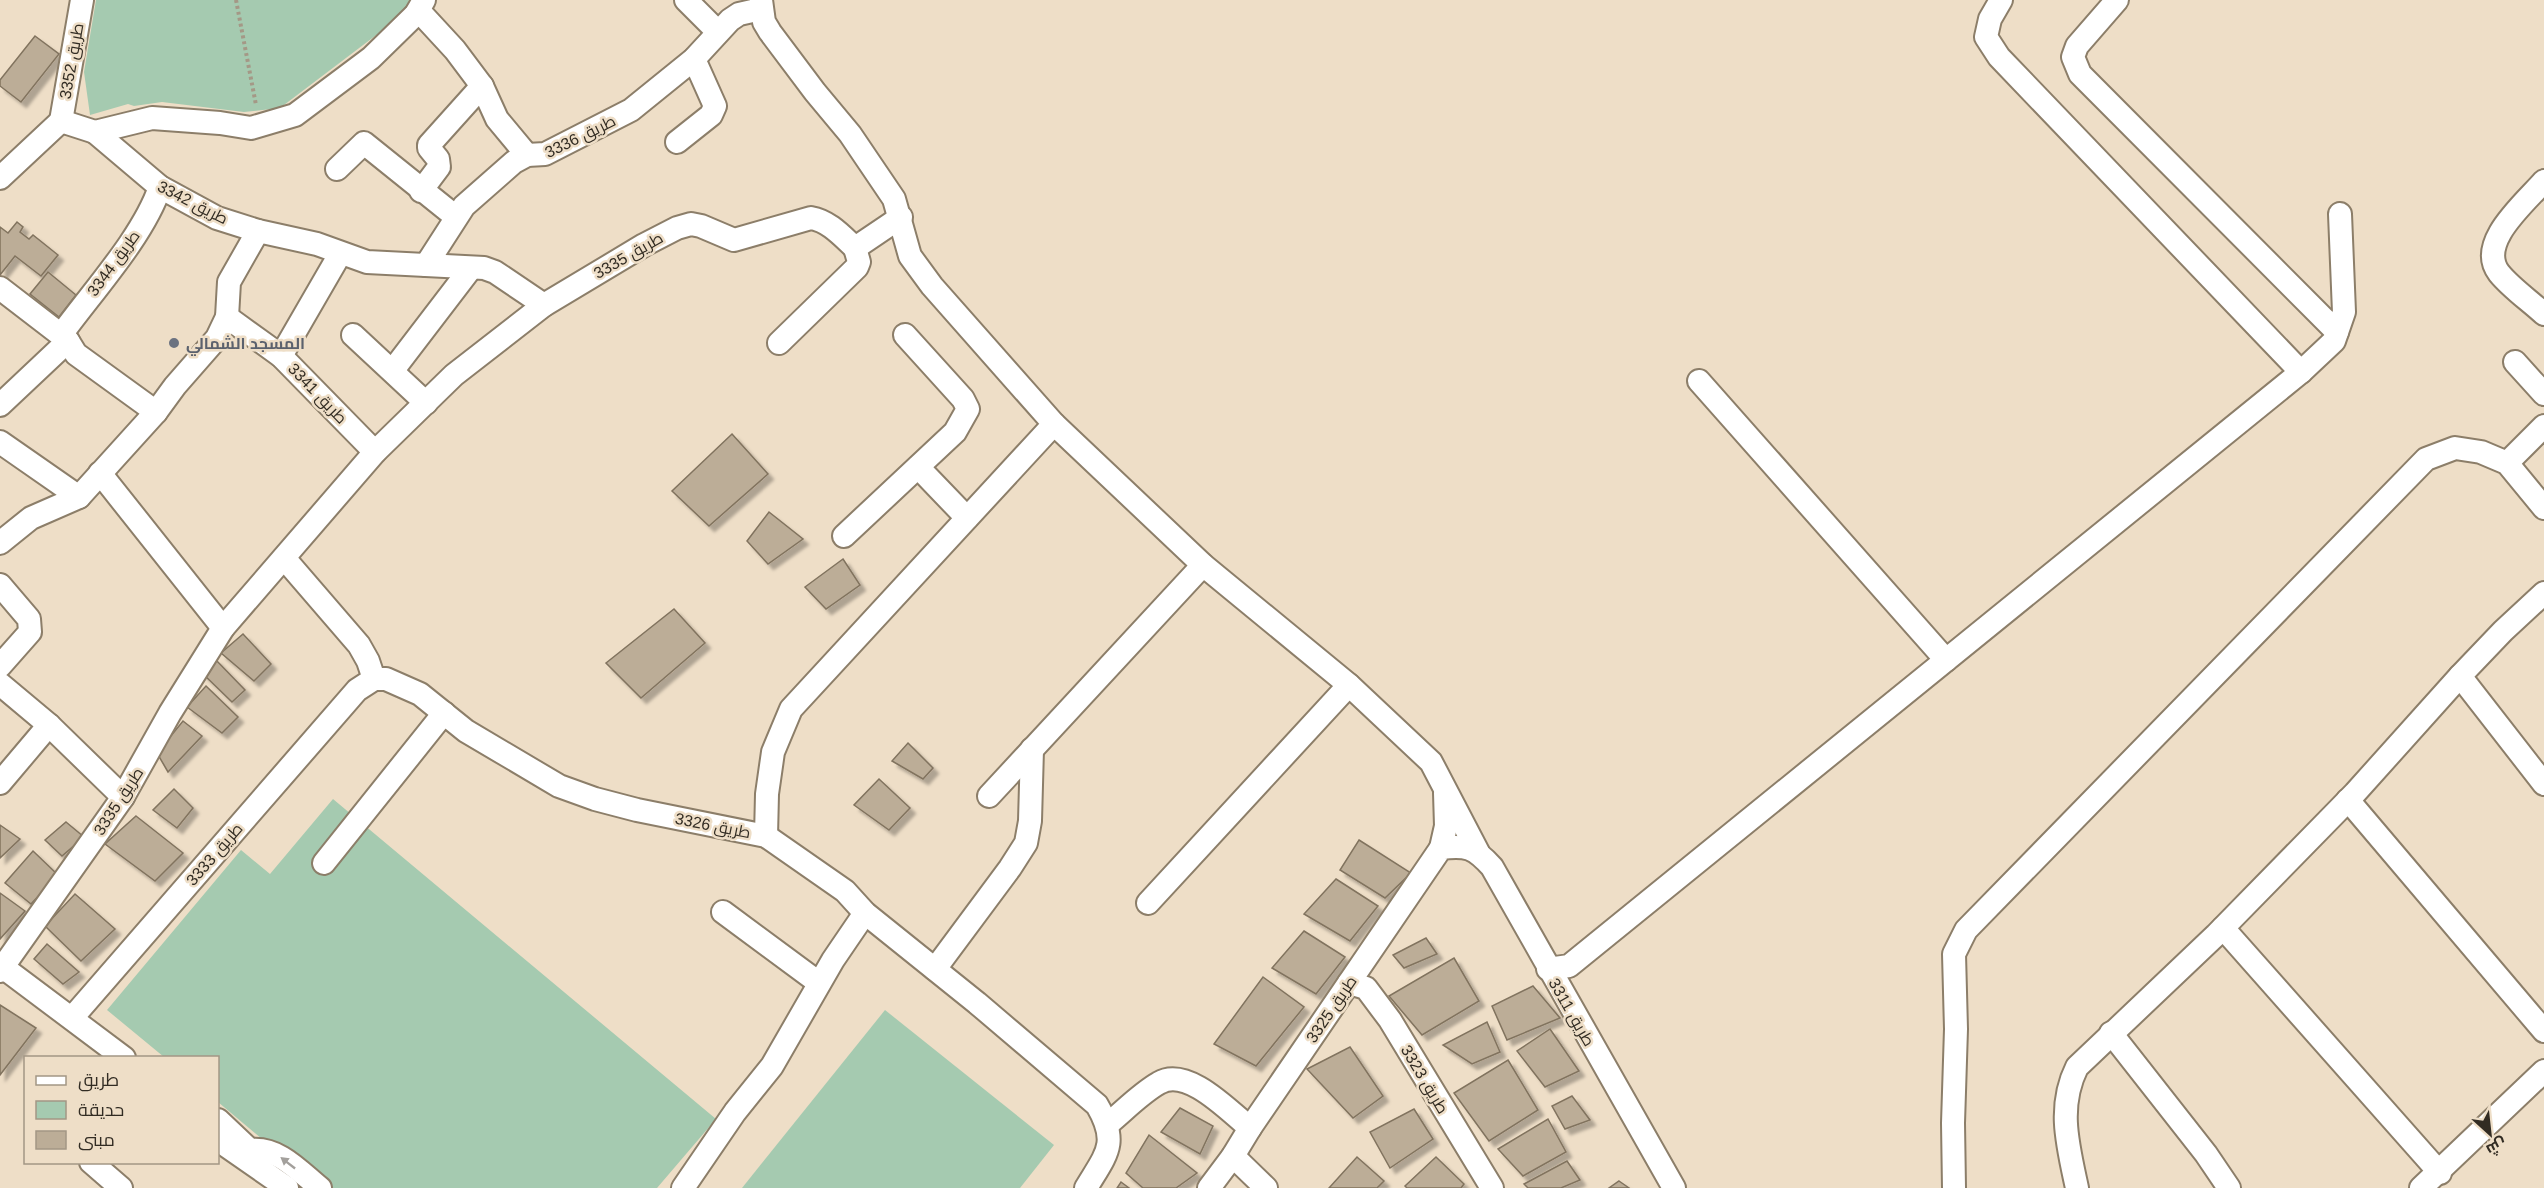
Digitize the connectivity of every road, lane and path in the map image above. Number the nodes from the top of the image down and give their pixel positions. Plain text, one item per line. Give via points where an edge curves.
1 (82, 0) edge
2 (236, 0) edge
3 (686, 0) edge
4 (2001, 0) edge
5 (2117, 0) edge
6 (761, 5) edge
7 (420, 7) edge
8 (717, 31) junction
9 (693, 60) junction
10 (482, 86) junction
11 (61, 121) junction
12 (260, 125) junction
13 (94, 132) junction
14 (678, 142) dead end
15 (527, 155) junction
16 (337, 169) dead end
17 (0, 178) edge
18 (2544, 182) edge
19 (159, 187) junction
20 (421, 191) junction
21 (2340, 214) dead end
22 (456, 217) junction
23 (900, 217) junction
24 (258, 231) junction
25 (855, 248) junction
26 (340, 254) junction
27 (426, 265) junction
28 (471, 268) junction
29 (0, 288) edge
30 (544, 305) junction
31 (2544, 314) edge
32 (227, 317) junction
33 (2337, 332) junction
34 (353, 335) dead end
35 (905, 335) dead end
36 (64, 338) junction
37 (779, 343) dead end
38 (281, 356) junction
39 (2515, 362) dead end
40 (393, 370) junction
41 (2301, 372) junction
42 (1699, 381) dead end
43 (2544, 394) edge
44 (426, 404) junction
45 (0, 405) edge
46 (156, 412) junction
47 (1054, 424) junction
48 (2544, 426) edge
49 (0, 442) edge
50 (375, 452) junction
51 (2507, 463) junction
52 (918, 466) junction
53 (100, 473) junction
54 (79, 497) junction
55 (2544, 508) edge
56 (967, 518) junction
57 (844, 536) dead end
58 (0, 543) edge
59 (284, 558) junction
60 (1203, 565) junction
61 (0, 585) edge
62 (2544, 593) edge
63 (223, 628) junction
64 (1946, 660) junction
65 (0, 666) edge
66 (2460, 676) junction
67 (0, 684) edge
68 (365, 684) junction
69 (1349, 686) junction
70 (444, 713) junction
71 (49, 725) junction
72 (1032, 749) junction
73 (0, 783) edge
74 (1443, 783) junction
75 (2544, 784) edge
76 (989, 796) dead end
77 (123, 797) junction
78 (2348, 800) junction
79 (766, 836) junction
80 (1460, 848) junction
81 (324, 863) dead end
82 (1148, 903) dead end
83 (723, 912) dead end
84 (866, 913) junction
85 (2223, 928) junction
86 (1, 968) edge
87 (935, 969) junction
88 (1548, 969) junction
89 (819, 983) junction
90 (1349, 983) junction
91 (72, 1018) junction
92 (2544, 1031) edge
93 (2111, 1033) junction
94 (121, 1056) edge
95 (2544, 1071) edge
96 (219, 1121) edge
97 (1108, 1124) junction
98 (1250, 1128) junction
99 (219, 1141) edge
100 (251, 1150) junction
101 (1233, 1156) junction
102 (93, 1164) edge
103 (2440, 1173) junction
104 (280, 1183) edge
105 (122, 1188) edge
106 (320, 1188) edge
107 (683, 1188) edge
108 (1086, 1188) edge
109 (1209, 1188) edge
110 (1266, 1188) edge
111 (1492, 1188) edge
112 (1674, 1188) edge
113 (1954, 1188) edge
114 (2077, 1188) edge
115 (2229, 1188) edge
116 (2421, 1188) edge

1 - 11 street, طريق 3352
2 - 12 path
3 - 8 street
4 - 41 street via 1990,19 1986,37 1999,57
5 - 33 street via 2077,46 2073,57 2080,74
6 - 8 street, طريق 3336 via 739,14
6 - 23 street, طريق 3311 via 770,32 850,134 894,199
7 - 10 street via 419,11
7 - 12 street via 371,58 295,115
8 - 9 street, طريق 3336
9 - 14 street via 715,106 711,115
9 - 15 street, طريق 3336 via 631,110 545,154
10 - 15 street via 497,118
10 - 20 street via 429,145 440,163
11 - 13 street
11 - 17 street
12 - 13 street via 250,128 152,118
13 - 19 street, طريق 3342
15 - 22 street, طريق 3336 via 475,194
16 - 20 street via 364,143
18 - 31 street via 2496,237 2492,254 2498,272
19 - 24 street, طريق 3342 via 217,218
19 - 36 street, طريق 3344 via 156,199 129,243
20 - 22 street
21 - 33 street via 2344,312
22 - 27 street, طريق 3336
23 - 25 street
23 - 47 street, طريق 3311 via 910,256 932,286
24 - 26 street, طريق 3342 via 317,244
24 - 32 street via 229,282
25 - 30 street, طريق 3335 via 829,225 811,218 734,240 701,226 684,225
25 - 37 street via 859,262 856,267
26 - 27 street, طريق 3342 via 367,262
26 - 38 street
27 - 28 street, طريق 3342
28 - 30 street, طريق 3342 via 495,272
28 - 40 street
29 - 36 street
30 - 44 street, طريق 3335 via 454,375
32 - 38 street, طريق 3341
32 - 46 street via 217,338
33 - 41 street via 2334,341
34 - 40 street
35 - 52 street via 968,409 955,432
36 - 45 street, طريق 3344
36 - 46 street via 76,354
38 - 50 street, طريق 3341
39 - 43 street
40 - 44 street
41 - 64 street
42 - 64 street
44 - 50 street, طريق 3335
46 - 53 street
47 - 56 street
47 - 60 street, طريق 3311
48 - 51 street
49 - 54 street
50 - 59 street, طريق 3335
51 - 55 street
51 - 113 street via 2481,452 2455,448 2426,459 1966,930 1954,954
52 - 56 street
52 - 57 street
53 - 54 street
53 - 63 street
54 - 58 street via 31,518
56 - 79 street via 791,709 773,752
59 - 63 street, طريق 3335
59 - 68 street via 359,645 368,661
60 - 69 street, طريق 3311
60 - 72 street
61 - 65 street via 30,619 30,632
62 - 66 street
63 - 77 street, طريق 3335
64 - 88 street via 1569,966
66 - 75 street
66 - 78 street
67 - 71 street
68 - 70 street, طريق 3326 via 386,679 420,694
68 - 91 street, طريق 3333
69 - 74 street, طريق 3311 via 1431,762
69 - 82 street
70 - 79 street, طريق 3326 via 466,731 559,786 637,810
70 - 81 street
71 - 73 street
71 - 77 street
72 - 76 street
72 - 87 street via 1026,843
74 - 80 street, طريق 3311
74 - 80 street via 1446,826
77 - 86 street, طريق 3335
78 - 85 street
78 - 92 street
79 - 84 street, طريق 3326 via 845,891
80 - 88 street, طريق 3311 via 1492,867
80 - 90 street, طريق 3325
83 - 89 street
84 - 87 street, طريق 3326
84 - 89 street
85 - 93 street
85 - 103 street
86 - 91 street
87 - 97 street, طريق 3326 via 1097,1105
88 - 112 street, طريق 3311
89 - 107 street via 772,1066
90 - 98 street, طريق 3325
90 - 111 street, طريق 3323 via 1366,987 1390,1020
91 - 94 street
93 - 114 street via 2077,1067 2067,1086 2067,1142
93 - 115 street
95 - 103 street
96 - 100 street
97 - 98 street via 1160,1081 1184,1080 1203,1089
97 - 108 street via 1110,1142
98 - 101 street, طريق 3325
99 - 104 street
100 - 104 street
106 -> 100 street via 276,1153
101 - 109 street, طريق 3325
101 - 110 street
102 - 105 street
103 - 116 street

